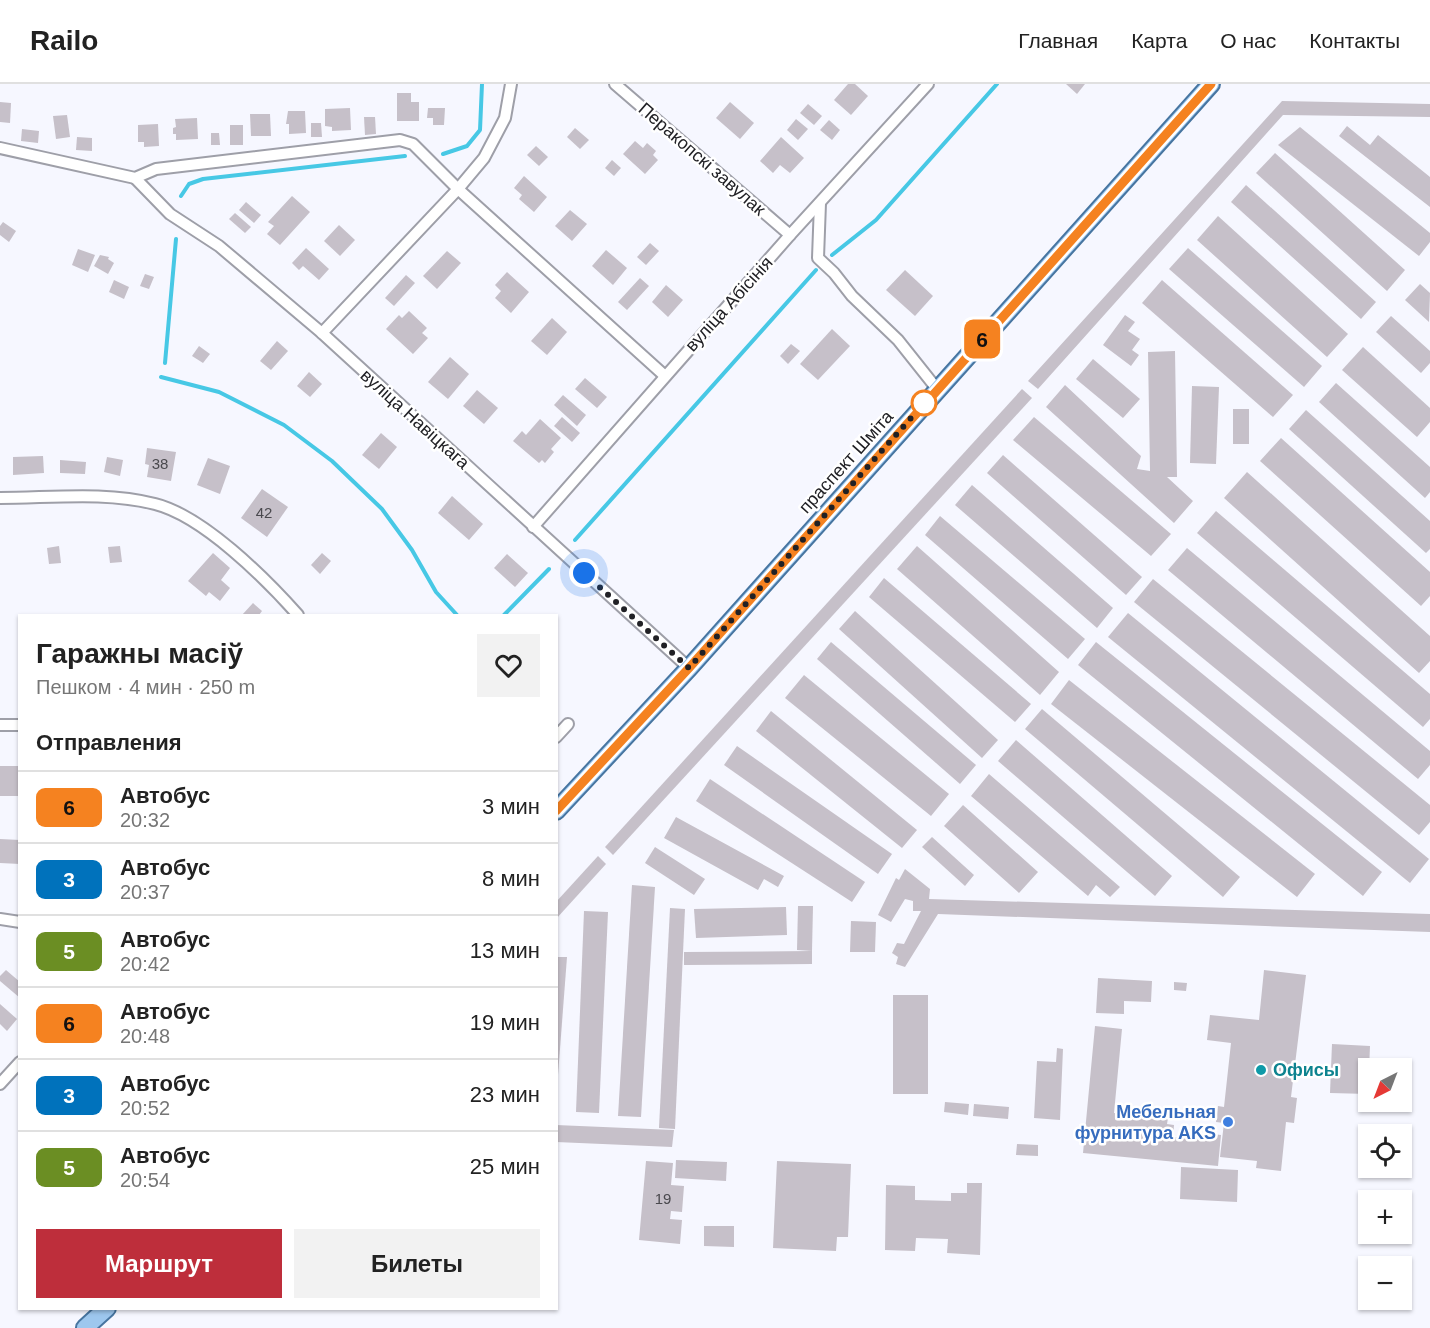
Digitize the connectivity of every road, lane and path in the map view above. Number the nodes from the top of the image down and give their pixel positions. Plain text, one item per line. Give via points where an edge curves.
1 (511, 84) edge
2 (615, 84) edge
3 (1211, 84) edge
4 (920, 87) edge
5 (0, 148) edge
6 (135, 178) junction
7 (458, 189) junction
8 (820, 203) junction
9 (790, 235) junction
10 (322, 333) junction
11 (665, 376) junction
12 (937, 389) junction
13 (0, 498) edge
14 (533, 526) junction
15 (297, 614) edge
16 (689, 668) junction
17 (568, 724) dead end
18 (0, 725) edge
19 (18, 725) edge
20 (558, 734) edge
21 (558, 809) edge
22 (0, 919) edge
23 (18, 922) edge
24 (18, 1064) edge
25 (0, 1084) edge
26 (105, 1310) edge
27 (85, 1328) edge

1 - 7 street via 505,118 484,158
2 - 9 street, Перакопскі завулак
3 - 12 main road, праспект Шміта
4 - 8 street, вуліца Абісінія
5 - 6 street
6 - 7 street via 156,170 400,140 413,144
6 - 10 street, вуліца Навіцкага via 170,214 219,246
7 - 10 street
7 - 11 street
8 - 9 street, вуліца Абісінія
8 - 12 street via 818,258 898,340
9 - 11 street, вуліца Абісінія
10 - 14 street, вуліца Навіцкага
11 - 14 street, вуліца Абісінія
12 - 16 main road, праспект Шміта
13 - 15 street via 110,497 156,504 224,542
14 - 16 street, вуліца Навіцкага
16 - 21 main road, праспект Шміта
17 - 20 street
18 - 19 street
22 - 23 street
24 - 25 street
26 - 27 main road

